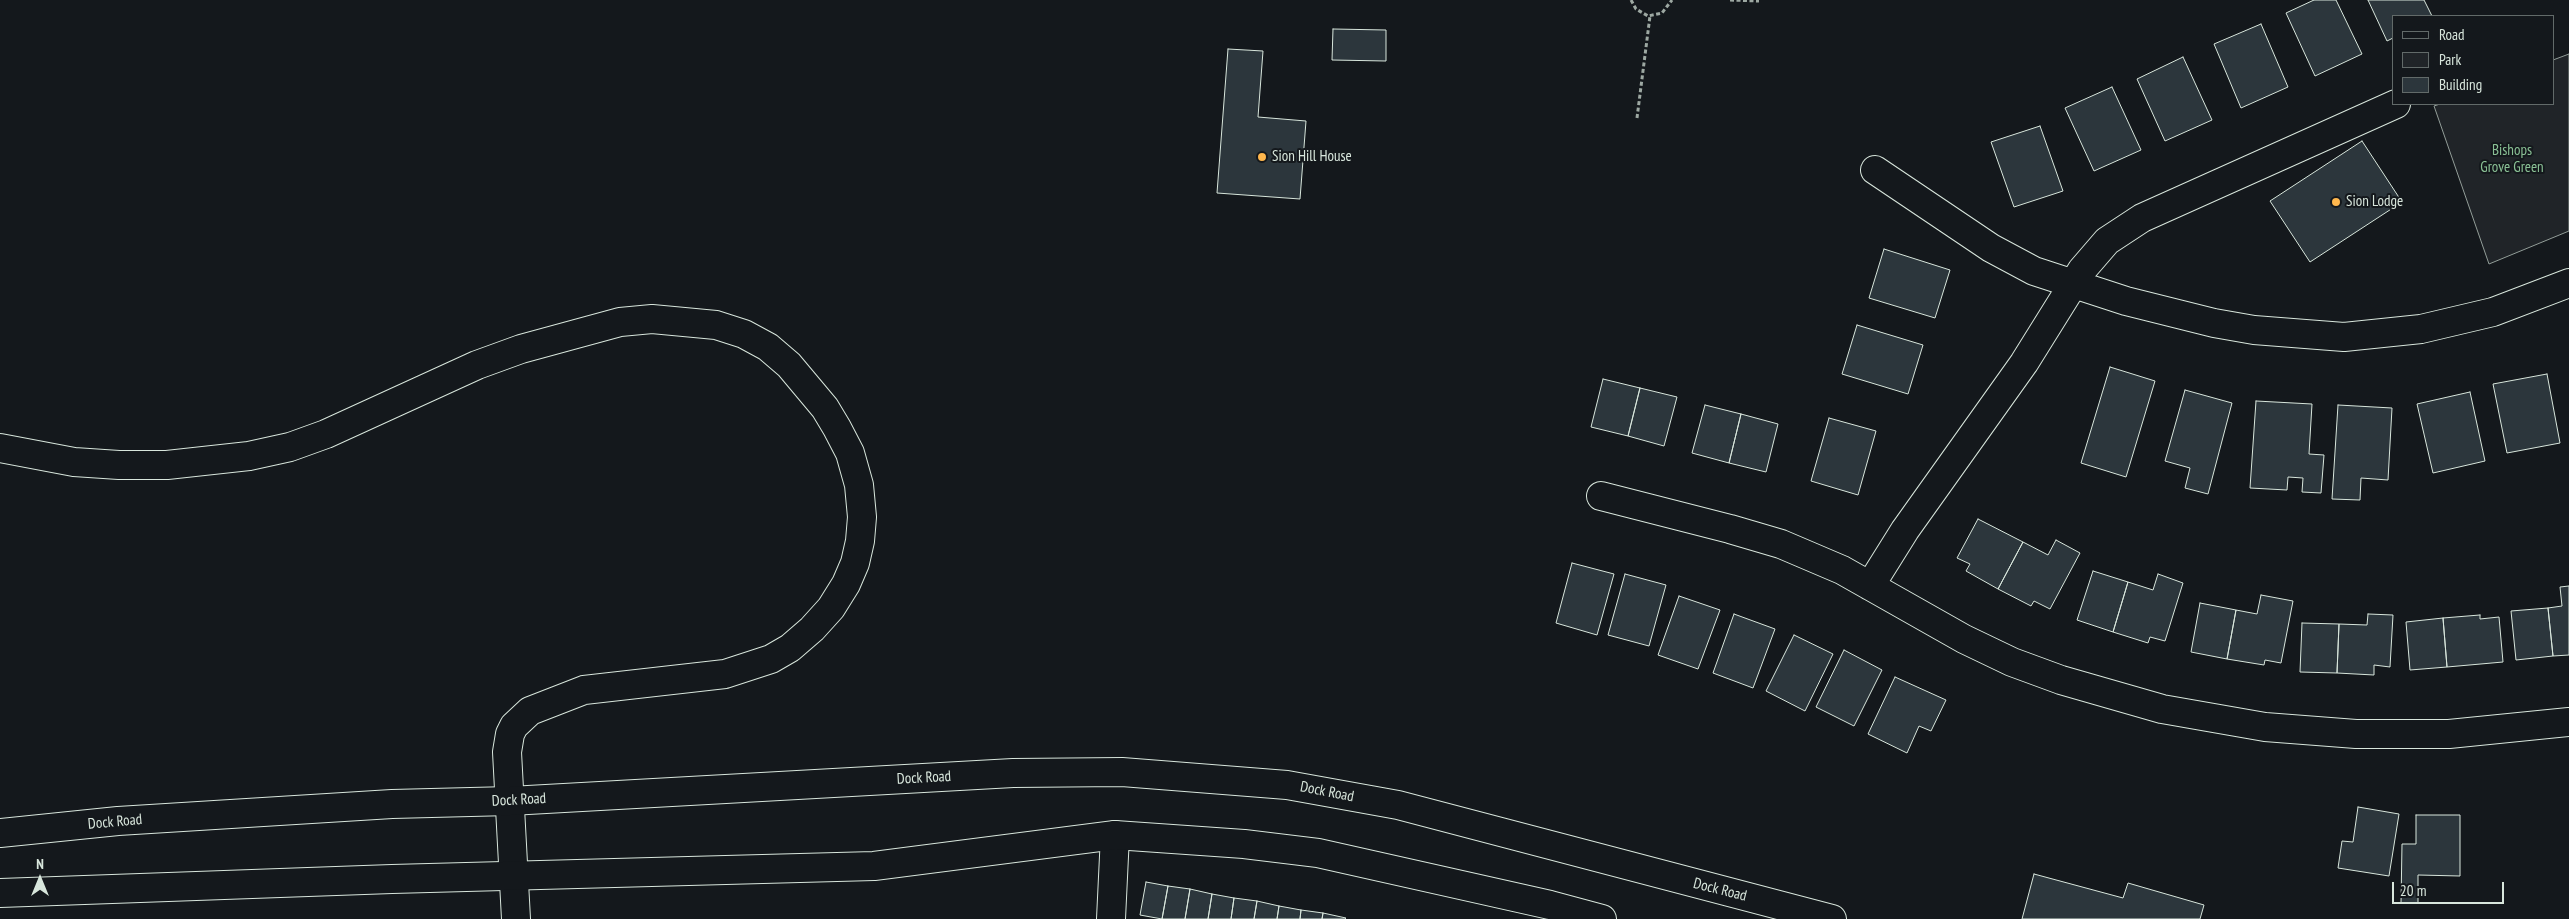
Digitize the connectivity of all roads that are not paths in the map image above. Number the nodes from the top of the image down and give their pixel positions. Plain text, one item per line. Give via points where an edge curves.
1 (2394, 105) edge
2 (1876, 170) dead end
3 (2569, 283) edge
4 (2072, 285) junction
5 (0, 448) edge
6 (1601, 496) dead end
7 (1870, 586) junction
8 (2569, 722) edge
9 (510, 801) junction
10 (0, 833) edge
11 (1115, 835) junction
12 (515, 875) junction
13 (0, 893) edge
14 (516, 919) edge
15 (1111, 919) edge
16 (1602, 919) edge
17 (1832, 919) edge

1 - 4 main road via 2142,218 2107,241
2 - 4 main road via 1991,248 2034,271
3 - 4 main road via 2502,309 2457,322 2344,337 2302,335 2214,323
4 - 7 main road via 2024,363 1905,530
5 - 9 main road via 74,462 119,465 167,465 250,456 326,434 521,348 620,322 652,319 716,325 744,334 768,347 789,365 825,408 850,453 859,485 862,517 855,563 846,584 831,608 805,635 777,655 744,669 584,690 530,711 510,734
6 - 7 main road via 1781,544 1842,570
7 - 8 main road via 2012,662 2115,696 2214,719 2309,731 2404,735
9 - 10 main road, Dock Road via 392,804 167,818
9 - 12 main road
9 - 17 main road, Dock Road via 1013,773 1122,772 1258,782 1398,805
11 - 12 main road via 874,866
11 - 15 main road
11 - 16 main road via 1318,853
12 - 13 main road
12 - 14 main road

